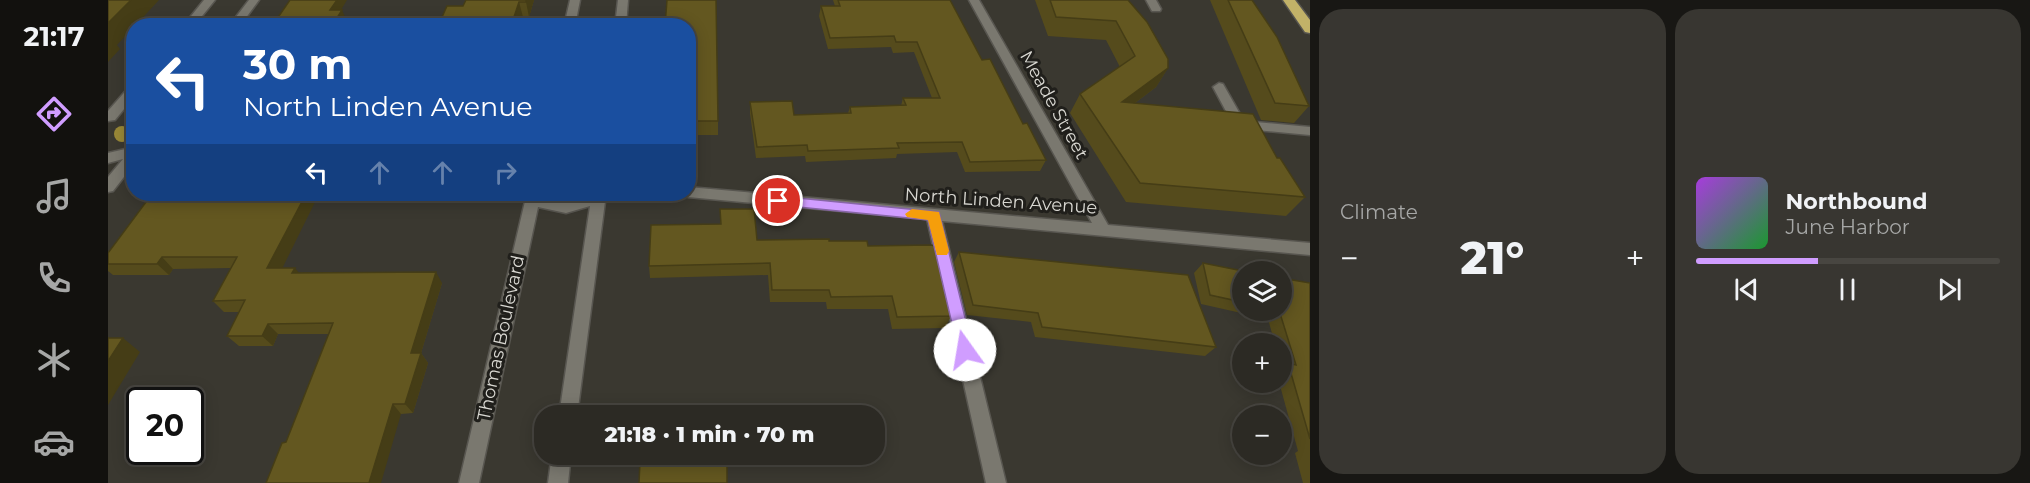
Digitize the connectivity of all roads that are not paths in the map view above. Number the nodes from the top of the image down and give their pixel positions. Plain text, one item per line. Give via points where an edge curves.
1 (210, 0) edge
2 (254, 0) edge
3 (575, 0) edge
4 (623, 0) edge
5 (974, 0) edge
6 (1289, 0) edge
7 (195, 18) edge
8 (240, 18) edge
9 (571, 18) edge
10 (621, 18) edge
11 (1310, 29) edge
12 (1219, 87) dead end
13 (126, 98) edge
14 (126, 113) edge
15 (109, 117) edge
16 (1310, 131) edge
17 (126, 154) edge
18 (108, 158) edge
19 (126, 163) edge
20 (108, 187) edge
21 (696, 193) edge
22 (531, 201) edge
23 (538, 201) edge
24 (588, 201) edge
25 (595, 201) edge
26 (934, 216) junction
27 (1102, 228) junction
28 (1310, 249) edge
29 (569, 405) edge
30 (560, 465) edge
31 (469, 483) edge
32 (558, 483) edge
33 (996, 483) edge

1 - 7 street
2 - 8 street
3 - 9 street
4 - 10 street
5 - 27 street, Meade Street
6 - 11 highway
12 - 16 street via 1240,125
13 - 15 street
14 - 15 street
17 - 18 street
19 - 20 street
21 - 26 street, North Linden Avenue
22 - 31 street, Thomas Boulevard
23 - 24 street via 559,208
25 - 29 street
26 - 27 street, North Linden Avenue
26 - 33 street
27 - 28 street, North Linden Avenue
30 - 32 street

